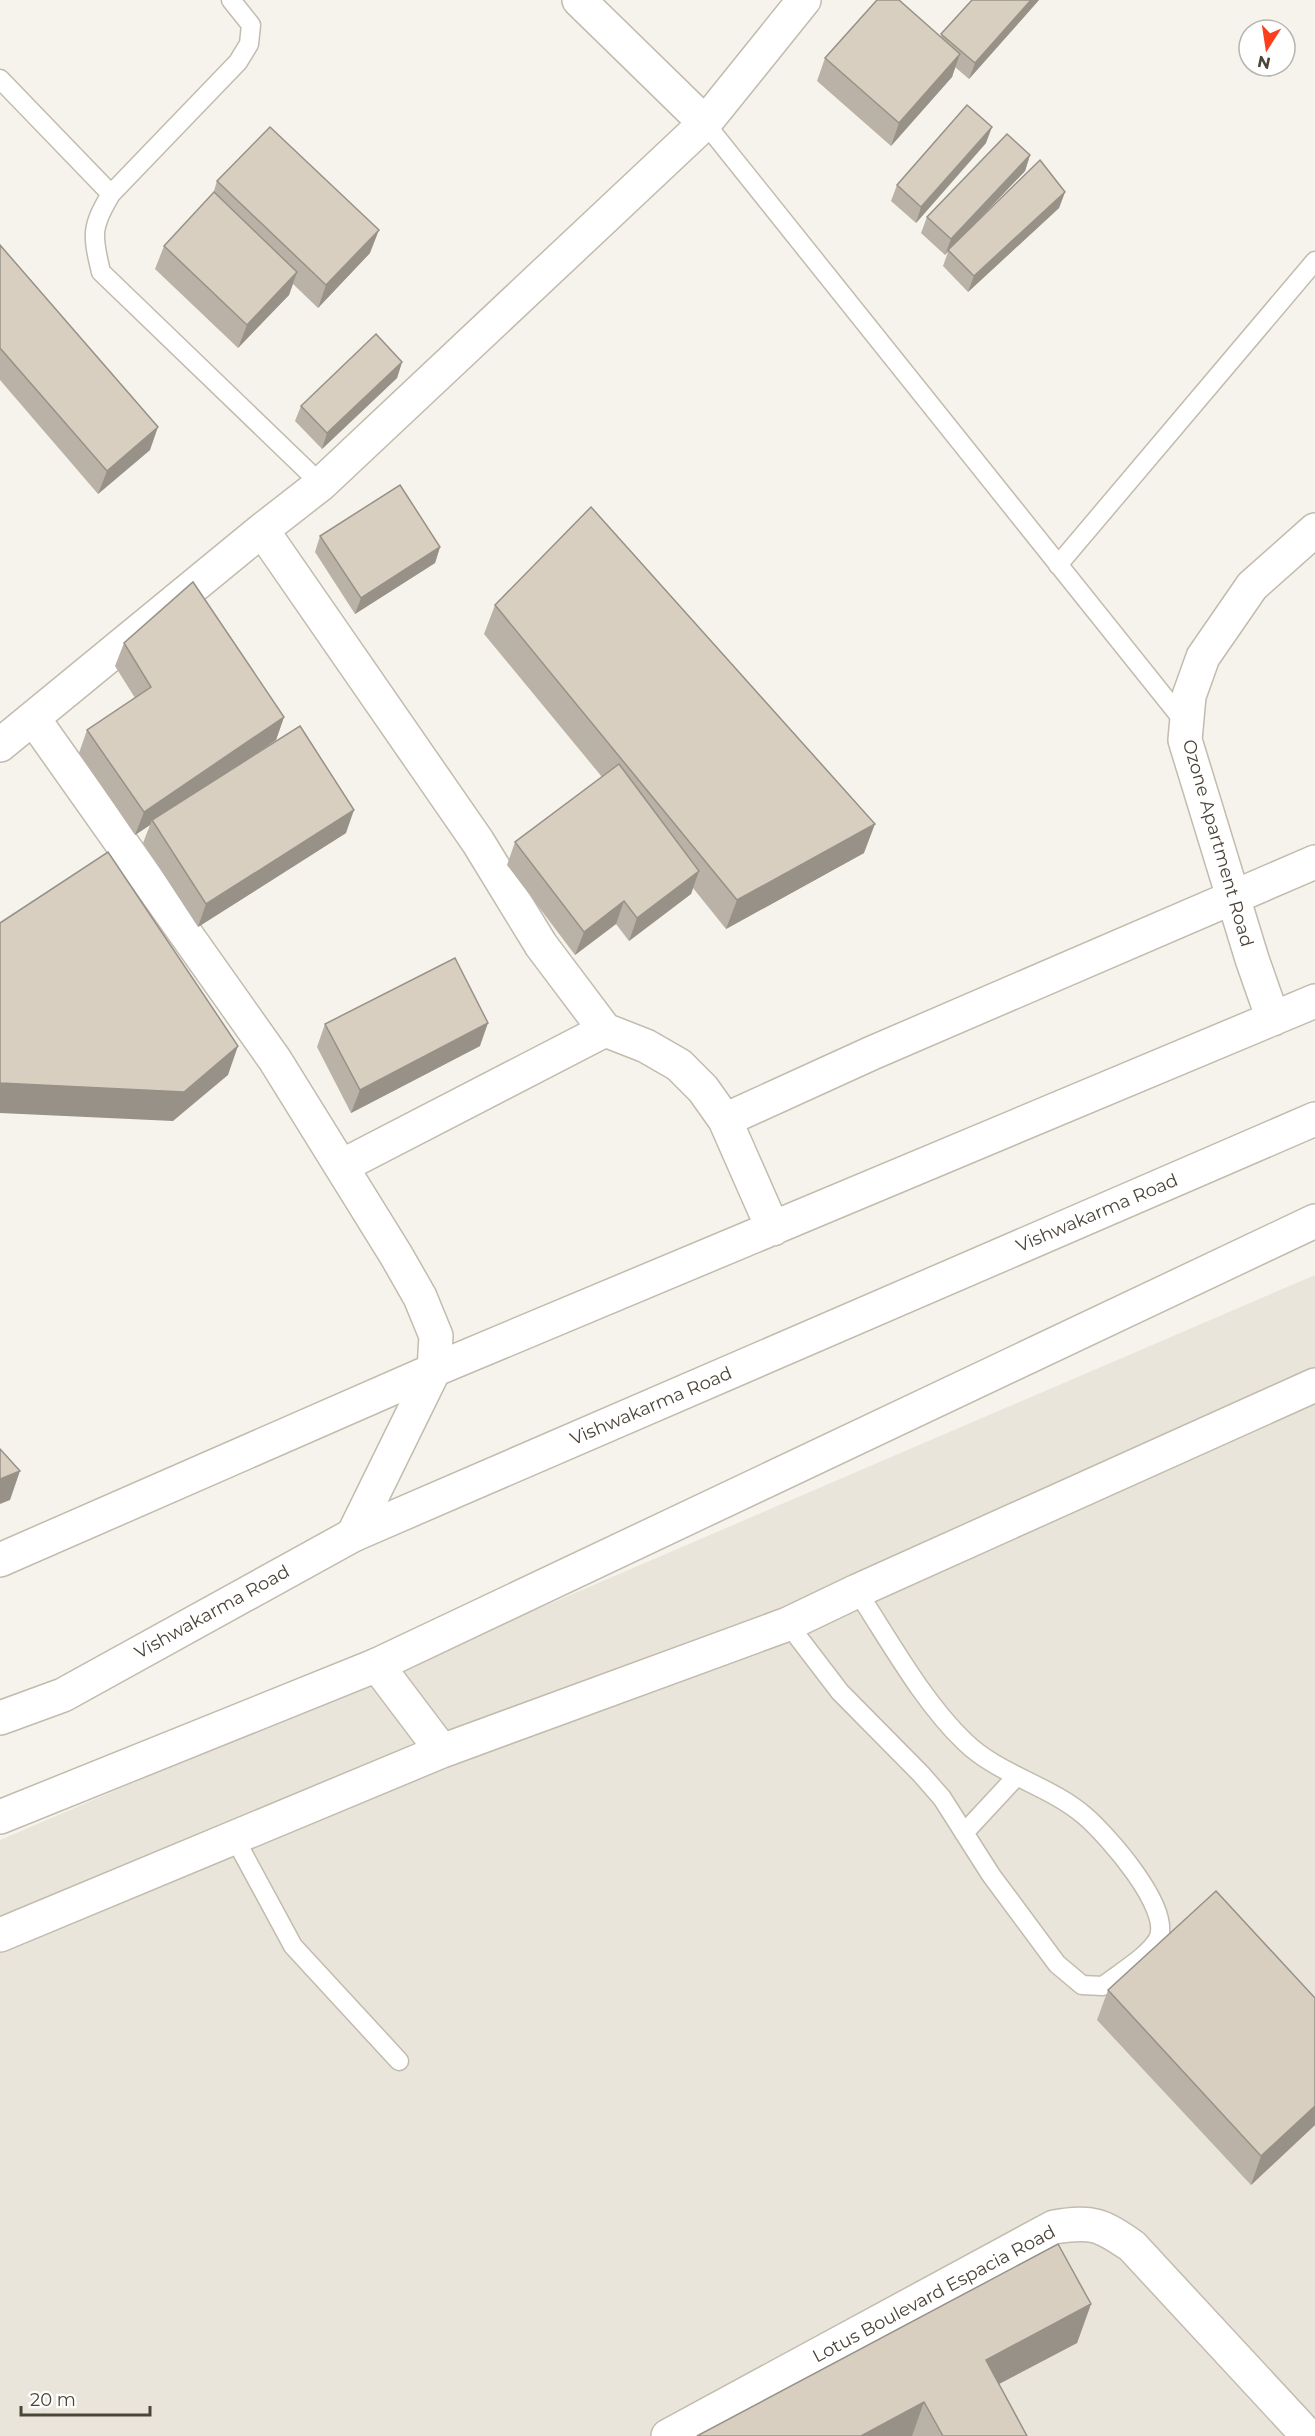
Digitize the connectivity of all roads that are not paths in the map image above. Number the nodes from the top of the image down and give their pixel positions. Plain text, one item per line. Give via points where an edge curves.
1 (231, 0) edge
2 (579, 0) edge
3 (804, 0) edge
4 (0, 79) edge
5 (705, 123) junction
6 (111, 194) junction
7 (1315, 261) edge
8 (321, 484) junction
9 (262, 530) junction
10 (1315, 530) edge
11 (1058, 565) junction
12 (33, 718) junction
13 (1186, 725) junction
14 (0, 745) edge
15 (1315, 862) edge
16 (1232, 897) junction
17 (1315, 1001) edge
18 (1269, 1006) junction
19 (604, 1030) junction
20 (725, 1119) junction
21 (1315, 1119) edge
22 (342, 1167) junction
23 (768, 1218) junction
24 (1315, 1221) edge
25 (434, 1370) junction
26 (1315, 1385) edge
27 (353, 1535) junction
28 (0, 1560) edge
29 (856, 1592) junction
30 (788, 1624) junction
31 (378, 1665) junction
32 (0, 1718) edge
33 (442, 1750) junction
34 (1016, 1777) junction
35 (0, 1817) edge
36 (964, 1833) junction
37 (234, 1837) junction
38 (0, 1935) edge
39 (399, 2061) dead end
40 (668, 2436) edge
41 (1308, 2436) edge

1 - 6 lane via 252,25 249,44 238,62
2 - 5 street
3 - 5 street
4 - 6 lane
5 - 8 street
5 - 11 lane
6 - 8 lane via 97,217 93,242 101,272
7 - 11 lane
8 - 9 street
9 - 12 street
9 - 19 street via 478,842 541,945
10 - 13 street, Ozone Apartment Road via 1252,586 1203,657 1189,696
11 - 13 lane
12 - 14 street
12 - 22 street via 275,1060
13 - 16 street, Ozone Apartment Road via 1185,740
15 - 16 street
16 - 18 street, Ozone Apartment Road
16 - 20 street
17 - 18 street
18 - 23 street
19 - 20 street via 680,1065
19 - 22 street
20 - 23 street
21 - 27 street, Vishwakarma Road
22 - 25 street via 420,1297 436,1336
23 - 25 street
24 - 31 street
25 - 27 street
25 - 28 street
26 - 29 street
27 - 32 street, Vishwakarma Road via 63,1695
29 - 30 street
29 - 34 lane via 946,1722 966,1744
30 - 33 street
30 - 36 lane via 840,1692 942,1798
31 - 33 street
31 - 35 street
33 - 37 street
34 - 36 lane
34 - 36 lane via 1057,1797 1084,1816 1144,1885 1158,1911 1160,1925 1158,1938 1149,1950 1103,1986 1082,1985 1057,1964
37 - 38 street
37 - 39 lane via 293,1946
40 - 41 street, Lotus Boulevard Espacia Road via 1054,2227 1082,2223 1106,2228 1132,2246

